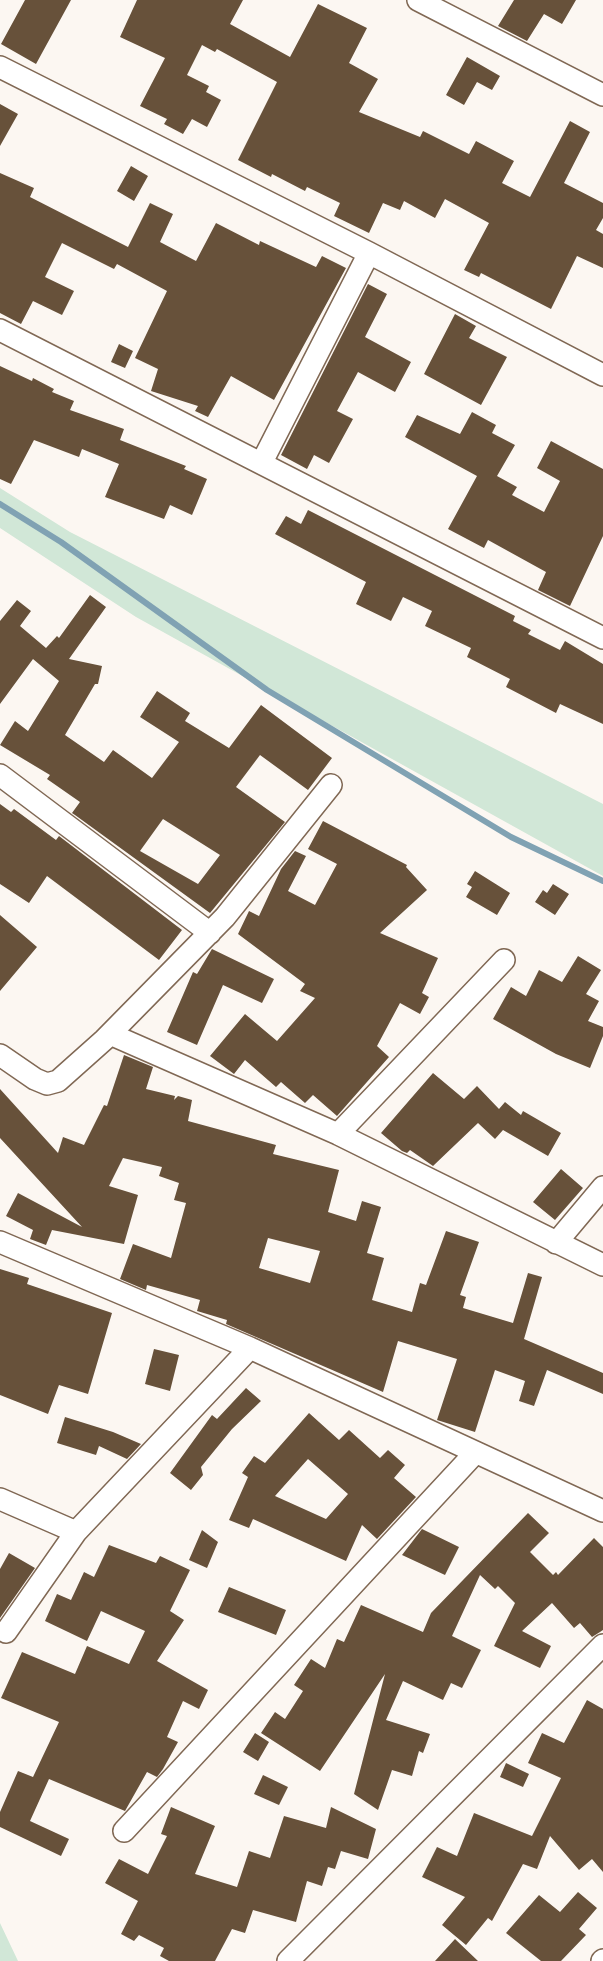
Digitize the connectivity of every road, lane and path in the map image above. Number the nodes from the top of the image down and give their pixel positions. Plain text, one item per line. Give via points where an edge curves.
1 (418, 0) edge
2 (0, 67) edge
3 (603, 94) edge
4 (369, 253) junction
5 (0, 330) edge
6 (603, 376) edge
7 (262, 462) junction
8 (603, 638) edge
9 (0, 775) edge
10 (331, 785) dead end
11 (210, 933) junction
12 (504, 960) dead end
13 (110, 1034) junction
14 (0, 1055) edge
15 (338, 1134) junction
16 (603, 1186) edge
17 (0, 1242) edge
18 (556, 1243) junction
19 (603, 1265) edge
20 (250, 1348) junction
21 (475, 1454) junction
22 (0, 1499) edge
23 (603, 1511) edge
24 (76, 1532) junction
25 (6, 1632) dead end
26 (603, 1645) edge
27 (124, 1831) dead end
28 (288, 1961) edge

1 - 3 street
2 - 4 street
4 - 6 street
4 - 7 street
5 - 7 street
7 - 8 street
9 - 11 street
10 - 11 street
11 - 13 street
12 - 15 street
13 - 14 street via 58,1081 47,1084
13 - 15 street
15 - 18 street
16 - 18 street
17 - 20 street
18 - 19 street
20 - 21 street
20 - 24 street
21 - 23 street
21 - 27 street
22 - 24 street
24 - 25 street
26 - 28 street

